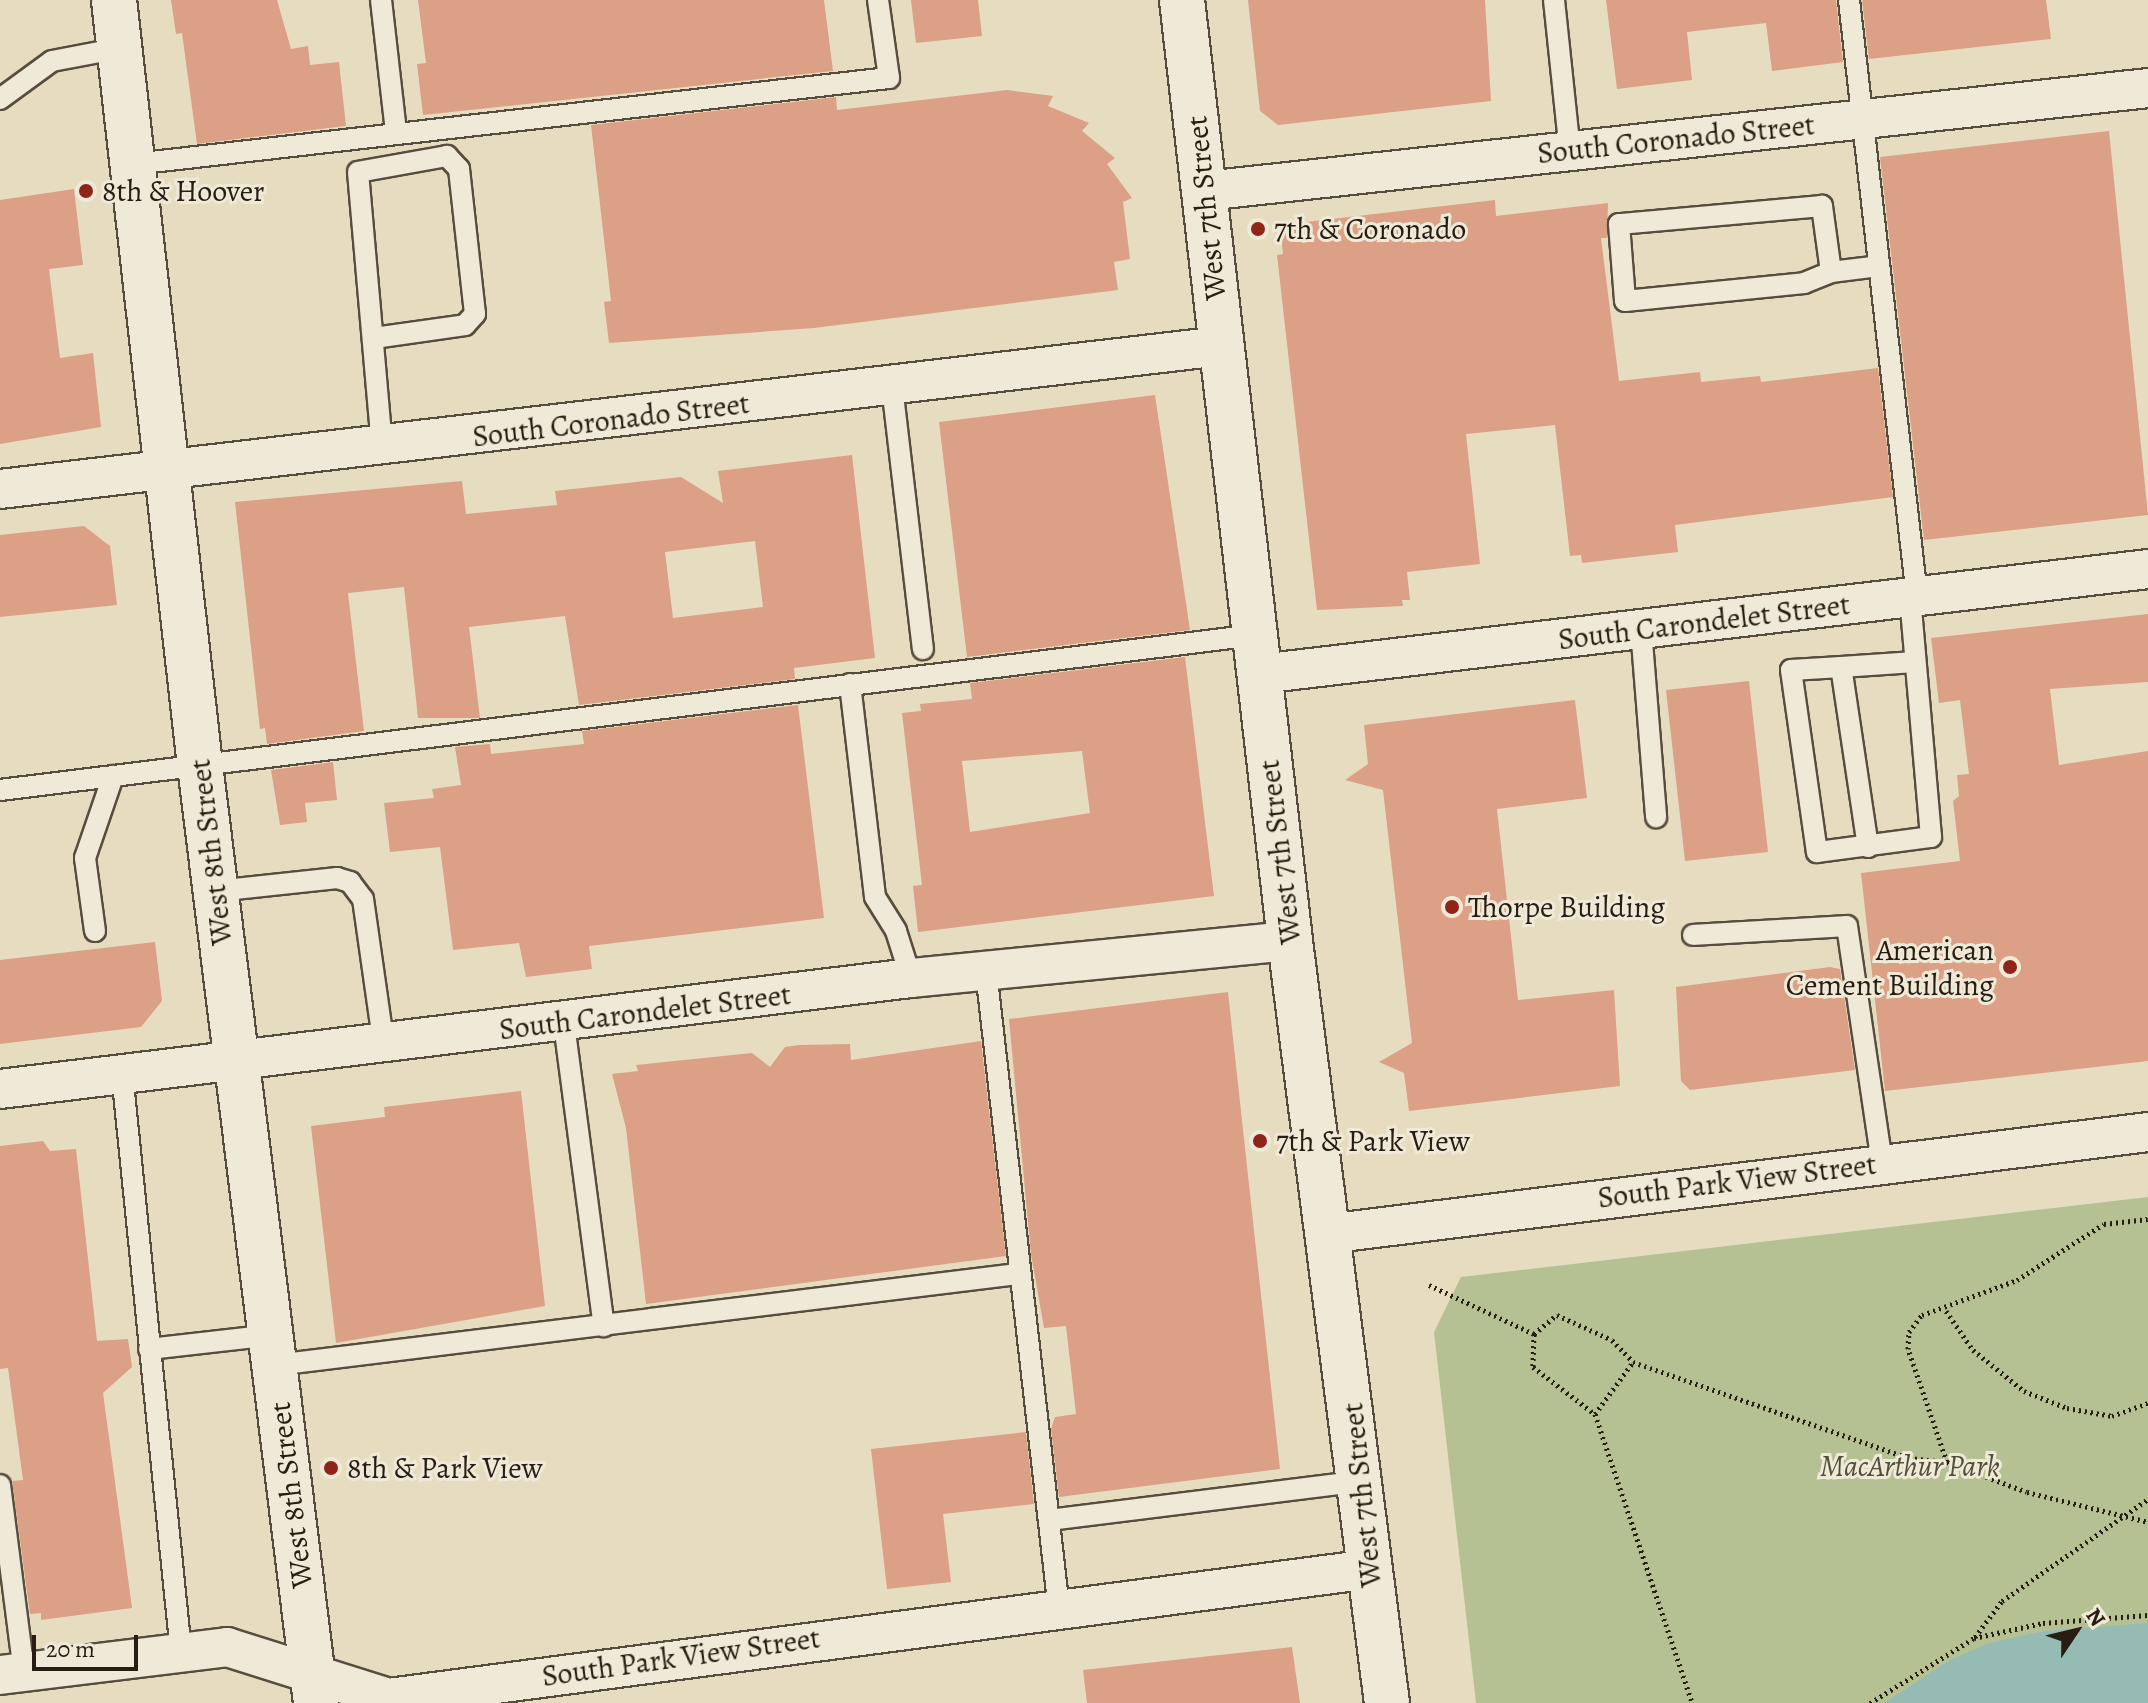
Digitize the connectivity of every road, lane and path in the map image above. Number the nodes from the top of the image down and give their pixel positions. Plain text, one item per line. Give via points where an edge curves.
1 (114, 0) edge
2 (381, 0) edge
3 (878, 0) edge
4 (1182, 0) edge
5 (1554, 0) edge
6 (1849, 0) edge
7 (120, 48) junction
8 (2148, 88) edge
9 (0, 99) edge
10 (1864, 119) junction
11 (396, 132) junction
12 (1570, 151) junction
13 (134, 164) junction
14 (1205, 191) junction
15 (1879, 266) junction
16 (1831, 272) junction
17 (374, 338) junction
18 (1221, 346) junction
19 (892, 386) junction
20 (382, 448) junction
21 (171, 473) junction
22 (0, 489) edge
23 (2148, 569) edge
24 (1914, 597) junction
25 (1641, 629) junction
26 (923, 649) dead end
27 (1257, 655) junction
28 (1915, 662) junction
29 (1841, 667) junction
30 (850, 684) junction
31 (200, 765) junction
32 (113, 776) junction
33 (0, 790) edge
34 (1656, 817) dead end
35 (1868, 847) junction
36 (216, 891) junction
37 (95, 931) dead end
38 (1693, 935) dead end
39 (1290, 941) junction
40 (986, 971) junction
41 (911, 978) junction
42 (564, 1024) junction
43 (383, 1040) junction
44 (236, 1059) junction
45 (122, 1073) junction
46 (0, 1089) edge
47 (2148, 1132) edge
48 (1882, 1164) junction
49 (2148, 1219) edge
50 (1327, 1234) junction
51 (1017, 1274) junction
52 (1429, 1285) dead end
53 (1946, 1311) junction
54 (604, 1326) junction
55 (1534, 1334) junction
56 (149, 1349) junction
57 (274, 1350) junction
58 (1633, 1362) junction
59 (2148, 1403) edge
60 (1595, 1414) junction
61 (1947, 1462) junction
62 (1363, 1481) junction
63 (0, 1485) edge
64 (2148, 1499) edge
65 (2124, 1515) junction
66 (1049, 1520) junction
67 (2148, 1522) edge
68 (1370, 1569) junction
69 (1059, 1610) junction
70 (2148, 1615) edge
71 (1974, 1638) junction
72 (181, 1652) junction
73 (12, 1673) edge
74 (314, 1688) edge
75 (1387, 1703) edge
76 (1692, 1703) edge
77 (1870, 1703) edge

1 - 7 street, West 8th Street
2 - 11 lane
3 - 11 lane via 889,78
4 - 14 street, West 7th Street
5 - 12 lane
6 - 10 lane
7 - 9 lane via 52,61
7 - 13 street, West 8th Street
8 - 10 street, South Coronado Street
10 - 12 street, South Coronado Street
10 - 15 lane
11 - 13 lane
12 - 14 street, South Coronado Street
13 - 21 street, West 8th Street
14 - 18 street, West 7th Street
15 - 16 lane
15 - 24 lane
16 - 16 lane via 1804,283 1625,301 1619,224 1822,206
17 - 17 lane via 358,172 447,156 459,169 475,314 465,325
17 - 20 lane
18 - 19 street, South Coronado Street
18 - 27 street, West 7th Street
19 - 20 street, South Coronado Street
19 - 26 lane
20 - 21 street, South Coronado Street
21 - 22 street, South Coronado Street
21 - 31 street, West 8th Street
23 - 24 street, South Carondelet Street
24 - 25 street, South Carondelet Street
24 - 28 lane
25 - 27 street, South Carondelet Street
25 - 34 lane
27 - 30 lane
27 - 39 street, West 7th Street
28 - 29 lane
28 - 35 lane via 1931,837
29 - 35 lane
29 - 35 lane via 1791,670 1817,852
30 - 31 lane
30 - 41 lane via 875,897 896,931
31 - 32 lane
31 - 36 street, West 8th Street
32 - 33 lane
32 - 37 lane via 85,858
36 - 43 lane via 337,878 350,882 363,899
36 - 44 street, West 8th Street
38 - 48 lane via 1847,926
39 - 40 street, South Carondelet Street
39 - 50 street, West 7th Street
40 - 41 street, South Carondelet Street
40 - 51 lane
41 - 42 street, South Carondelet Street
42 - 43 street, South Carondelet Street
42 - 54 lane
43 - 44 street, South Carondelet Street
44 - 45 street, South Carondelet Street
44 - 57 street, West 8th Street
45 - 46 street, South Carondelet Street
45 - 56 lane
47 - 48 street, South Park View Street
48 - 50 street, South Park View Street
49 - 53 path via 2104,1224 2017,1280
50 - 62 street, West 7th Street
51 - 54 lane
51 - 66 lane
52 - 55 path
53 - 59 path via 1973,1350 2024,1391 2112,1416
53 - 61 path via 1922,1315 1909,1332 1908,1349
54 - 57 lane
55 - 58 path via 1557,1315 1612,1340
55 - 60 path via 1533,1367
56 - 57 lane
56 - 72 lane
57 - 74 street, West 8th Street
58 - 60 path
58 - 61 path via 1909,1458
60 - 76 path
61 - 65 path via 2027,1492
62 - 66 lane
62 - 68 street, West 7th Street
63 - 73 lane
64 - 65 path
65 - 67 path
65 - 71 path via 2002,1601
66 - 69 lane
68 - 69 street, South Park View Street
68 - 75 street, West 7th Street
69 - 74 street, South Park View Street via 389,1698
70 - 71 path via 2043,1623
71 - 77 path
72 - 73 street, South Park View Street
72 - 74 street, South Park View Street via 227,1647

